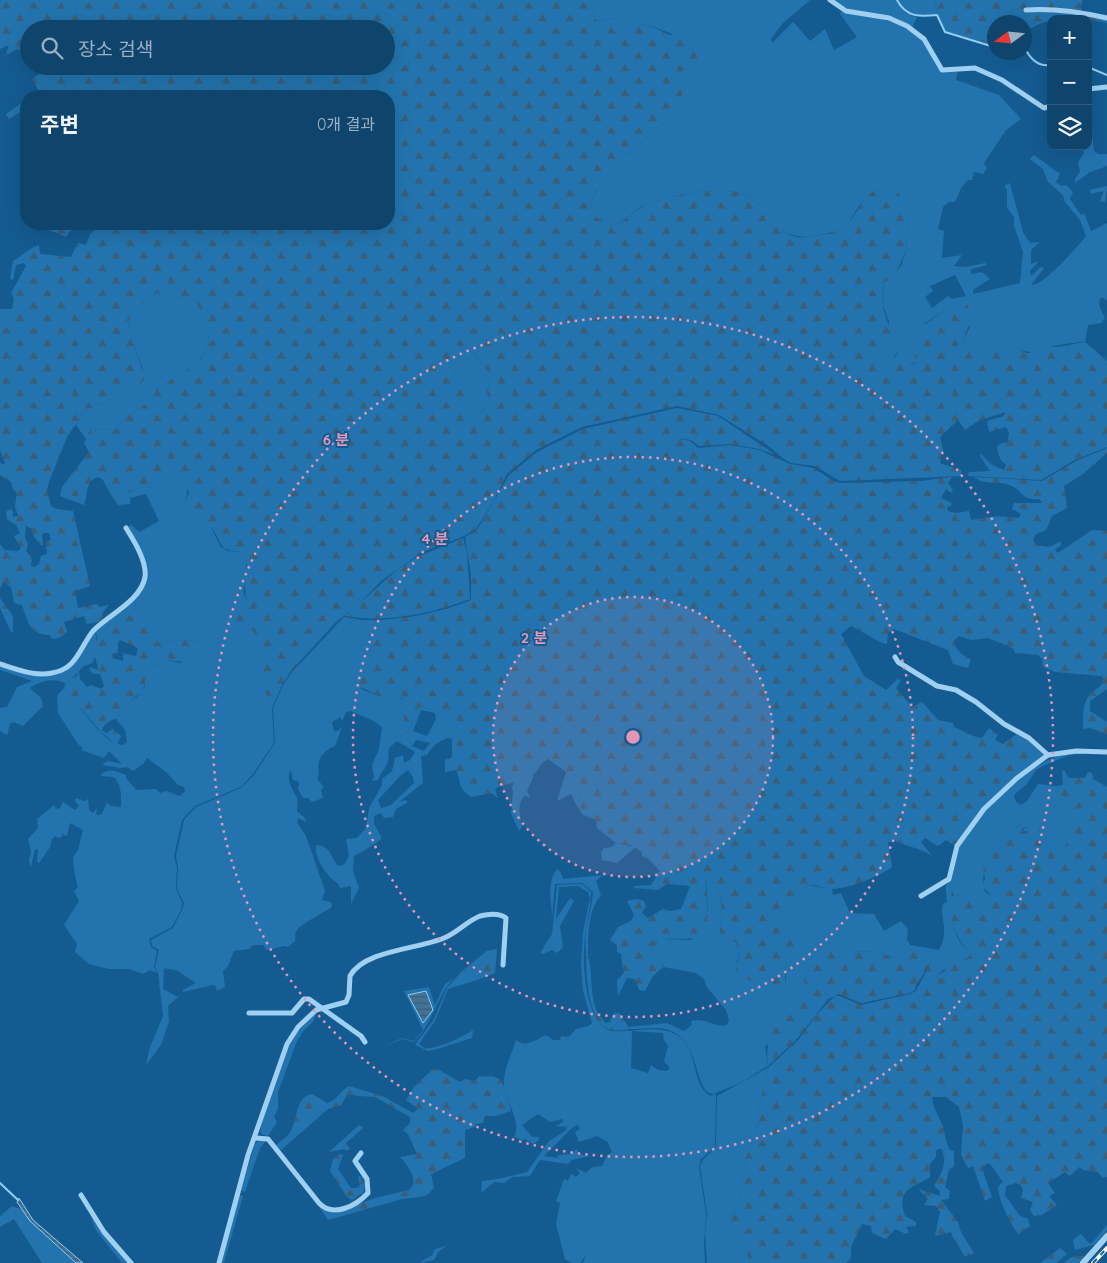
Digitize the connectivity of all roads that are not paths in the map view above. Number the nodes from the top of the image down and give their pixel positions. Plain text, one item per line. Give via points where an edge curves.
1 (830, 0) edge
2 (1026, 10) dead end
3 (1107, 18) edge
4 (1107, 87) edge
5 (1092, 89) edge
6 (1047, 107) edge
7 (126, 528) dead end
8 (895, 657) dead end
9 (0, 664) edge
10 (1107, 752) edge
11 (1048, 755) junction
12 (921, 896) dead end
13 (503, 965) dead end
14 (322, 1007) junction
15 (249, 1013) dead end
16 (365, 1042) dead end
17 (256, 1138) junction
18 (362, 1153) dead end
19 (82, 1195) dead end
20 (1107, 1236) edge
21 (131, 1263) edge
22 (218, 1263) edge
23 (1082, 1263) edge

1 - 6 street via 846,11 889,18 907,26 924,39 942,70 975,68
2 - 3 street via 1080,12
4 - 5 street
7 - 9 street via 145,569 134,597 92,632 63,670 34,675
8 - 11 street via 938,686 956,690 976,702 1004,724 1030,738
10 - 11 street via 1076,751
11 - 12 street via 984,808 954,852 949,878
13 - 14 street via 506,918 486,915 442,939 389,951 360,966 350,976 350,996 346,1002
14 - 15 street via 309,999 292,1012
14 - 16 street
14 - 17 street via 304,1020 287,1044
17 - 18 street via 268,1139 319,1203 330,1210 340,1210 368,1193 367,1179 355,1161
17 - 22 street via 248,1155
19 - 21 street via 104,1232
20 - 23 street

